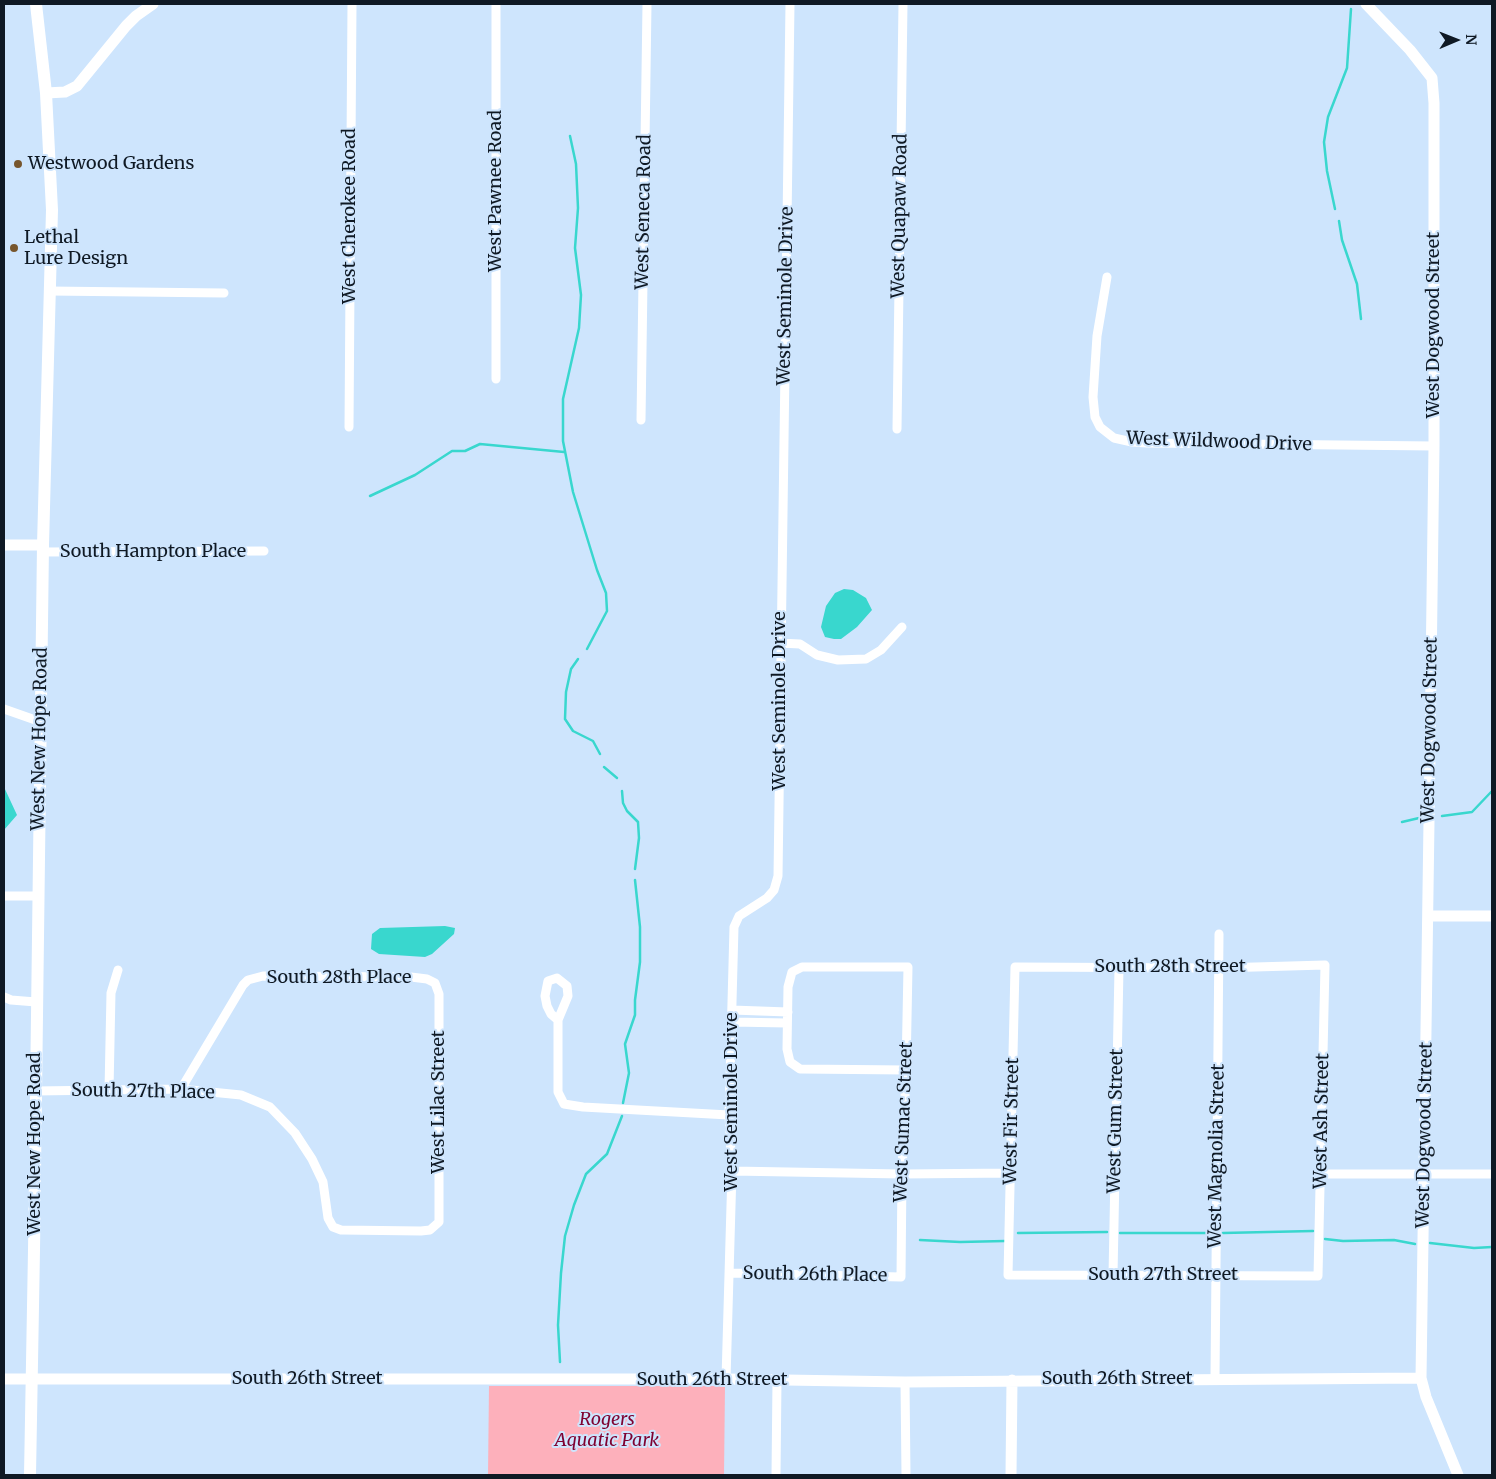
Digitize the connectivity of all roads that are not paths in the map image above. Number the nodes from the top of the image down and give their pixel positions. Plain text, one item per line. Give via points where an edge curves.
1 (36, 4) edge
2 (153, 4) edge
3 (352, 4) edge
4 (496, 4) edge
5 (647, 4) edge
6 (790, 4) edge
7 (904, 4) edge
8 (1366, 4) edge
9 (46, 93) junction
10 (1107, 278) dead end
11 (49, 291) junction
12 (224, 293) dead end
13 (496, 379) dead end
14 (641, 420) dead end
15 (349, 428) dead end
16 (897, 429) dead end
17 (1434, 446) junction
18 (4, 545) edge
19 (43, 549) junction
20 (264, 550) dead end
21 (902, 627) dead end
22 (780, 643) junction
23 (4, 709) edge
24 (41, 722) junction
25 (4, 896) edge
26 (38, 896) junction
27 (1428, 916) junction
28 (1492, 916) edge
29 (1219, 934) dead end
30 (1325, 965) joint
31 (1015, 967) joint
32 (1119, 968) junction
33 (1220, 968) junction
34 (118, 970) dead end
35 (435, 983) joint
36 (4, 997) edge
37 (36, 1002) junction
38 (732, 1010) junction
39 (788, 1012) junction
40 (558, 1020) dead end
41 (732, 1022) junction
42 (787, 1023) junction
43 (906, 1070) junction
44 (181, 1089) junction
45 (109, 1090) junction
46 (35, 1091) junction
47 (729, 1116) junction
48 (732, 1171) junction
49 (1012, 1173) junction
50 (902, 1174) junction
51 (1321, 1174) junction
52 (1425, 1174) junction
53 (1492, 1174) edge
54 (439, 1222) joint
55 (729, 1273) junction
56 (1215, 1274) junction
57 (1008, 1275) joint
58 (1114, 1275) junction
59 (1318, 1276) joint
60 (901, 1277) joint
61 (1214, 1378) junction
62 (1421, 1378) junction
63 (4, 1379) edge
64 (32, 1379) junction
65 (726, 1379) junction
66 (777, 1380) junction
67 (1012, 1380) junction
68 (905, 1382) junction
69 (30, 1475) edge
70 (776, 1475) edge
71 (906, 1475) edge
72 (1011, 1475) edge
73 (1458, 1475) edge

1 - 9 main road, West New Hope Road
2 - 9 street via 126,26 77,86 65,92
3 - 15 street, West Cherokee Road
4 - 13 street, West Pawnee Road
5 - 14 street, West Seneca Road
6 - 22 street, West Seminole Drive
7 - 16 street, West Quapaw Road
8 - 17 street, West Dogwood Street via 1432,78
9 - 11 main road, West New Hope Road via 52,210
10 - 17 street, West Wildwood Drive via 1097,336 1093,397 1095,417 1100,427 1114,438 1147,443
11 - 12 street
11 - 19 main road, West New Hope Road
17 - 27 street, West Dogwood Street
18 - 19 street, South Hampton Place
19 - 20 street, South Hampton Place
19 - 24 main road, West New Hope Road
21 - 22 street via 880,650 866,658 838,660 817,655 800,644
22 - 38 street, West Seminole Drive via 778,876 774,890 739,916 734,927
23 - 24 street
24 - 26 main road, West New Hope Road
25 - 26 street
26 - 37 main road, West New Hope Road
27 - 28 street
27 - 52 street, West Dogwood Street
29 - 33 street, West Magnolia Street
30 - 33 street, South 28th Street
30 - 51 street, West Ash Street
31 - 32 street, South 28th Street
31 - 49 street, West Fir Street
32 - 33 street, South 28th Street
32 - 58 street, West Gum Street
33 - 56 street, West Magnolia Street
34 - 45 street via 110,992
35 - 44 street, South 28th Place via 411,977 263,976 248,980
35 - 54 street, West Lilac Street via 439,994
36 - 37 street
37 - 46 main road, West New Hope Road
38 - 39 street
38 - 41 street, West Seminole Drive
39 - 42 street
39 - 43 street, West Sumac Street via 792,972 802,966 908,967
40 - 47 street via 558,1092 564,1104
41 - 42 street
41 - 47 street, West Seminole Drive
42 - 43 street via 790,1062 800,1069
43 - 50 street, West Sumac Street
44 - 45 street, South 27th Place
44 - 54 street, South 27th Place via 241,1095 270,1107 295,1133 312,1159 323,1182 328,1218 333,1226 341,1230 421,1232 430,1230
45 - 46 street, South 27th Place
46 - 64 main road, West New Hope Road
47 - 48 street, West Seminole Drive
48 - 50 street
48 - 55 street, West Seminole Drive
49 - 50 street
49 - 57 street, West Fir Street
50 - 60 street, West Sumac Street
51 - 52 street
51 - 59 street, West Ash Street
52 - 53 street
52 - 62 street, West Dogwood Street
55 - 60 street, South 26th Place
55 - 65 street, West Seminole Drive
56 - 58 street, South 27th Street
56 - 59 street, South 27th Street
56 - 61 street, West Magnolia Street
57 - 58 street, South 27th Street
61 - 62 street, South 26th Street
61 - 67 street, South 26th Street
62 - 73 street, West Dogwood Street
63 - 64 street, South 26th Street
64 - 65 street, South 26th Street
64 - 69 main road, West New Hope Road
65 - 66 street, South 26th Street
66 - 68 street, South 26th Street
66 - 70 street
67 - 68 street, South 26th Street
67 - 72 street
68 - 71 street

